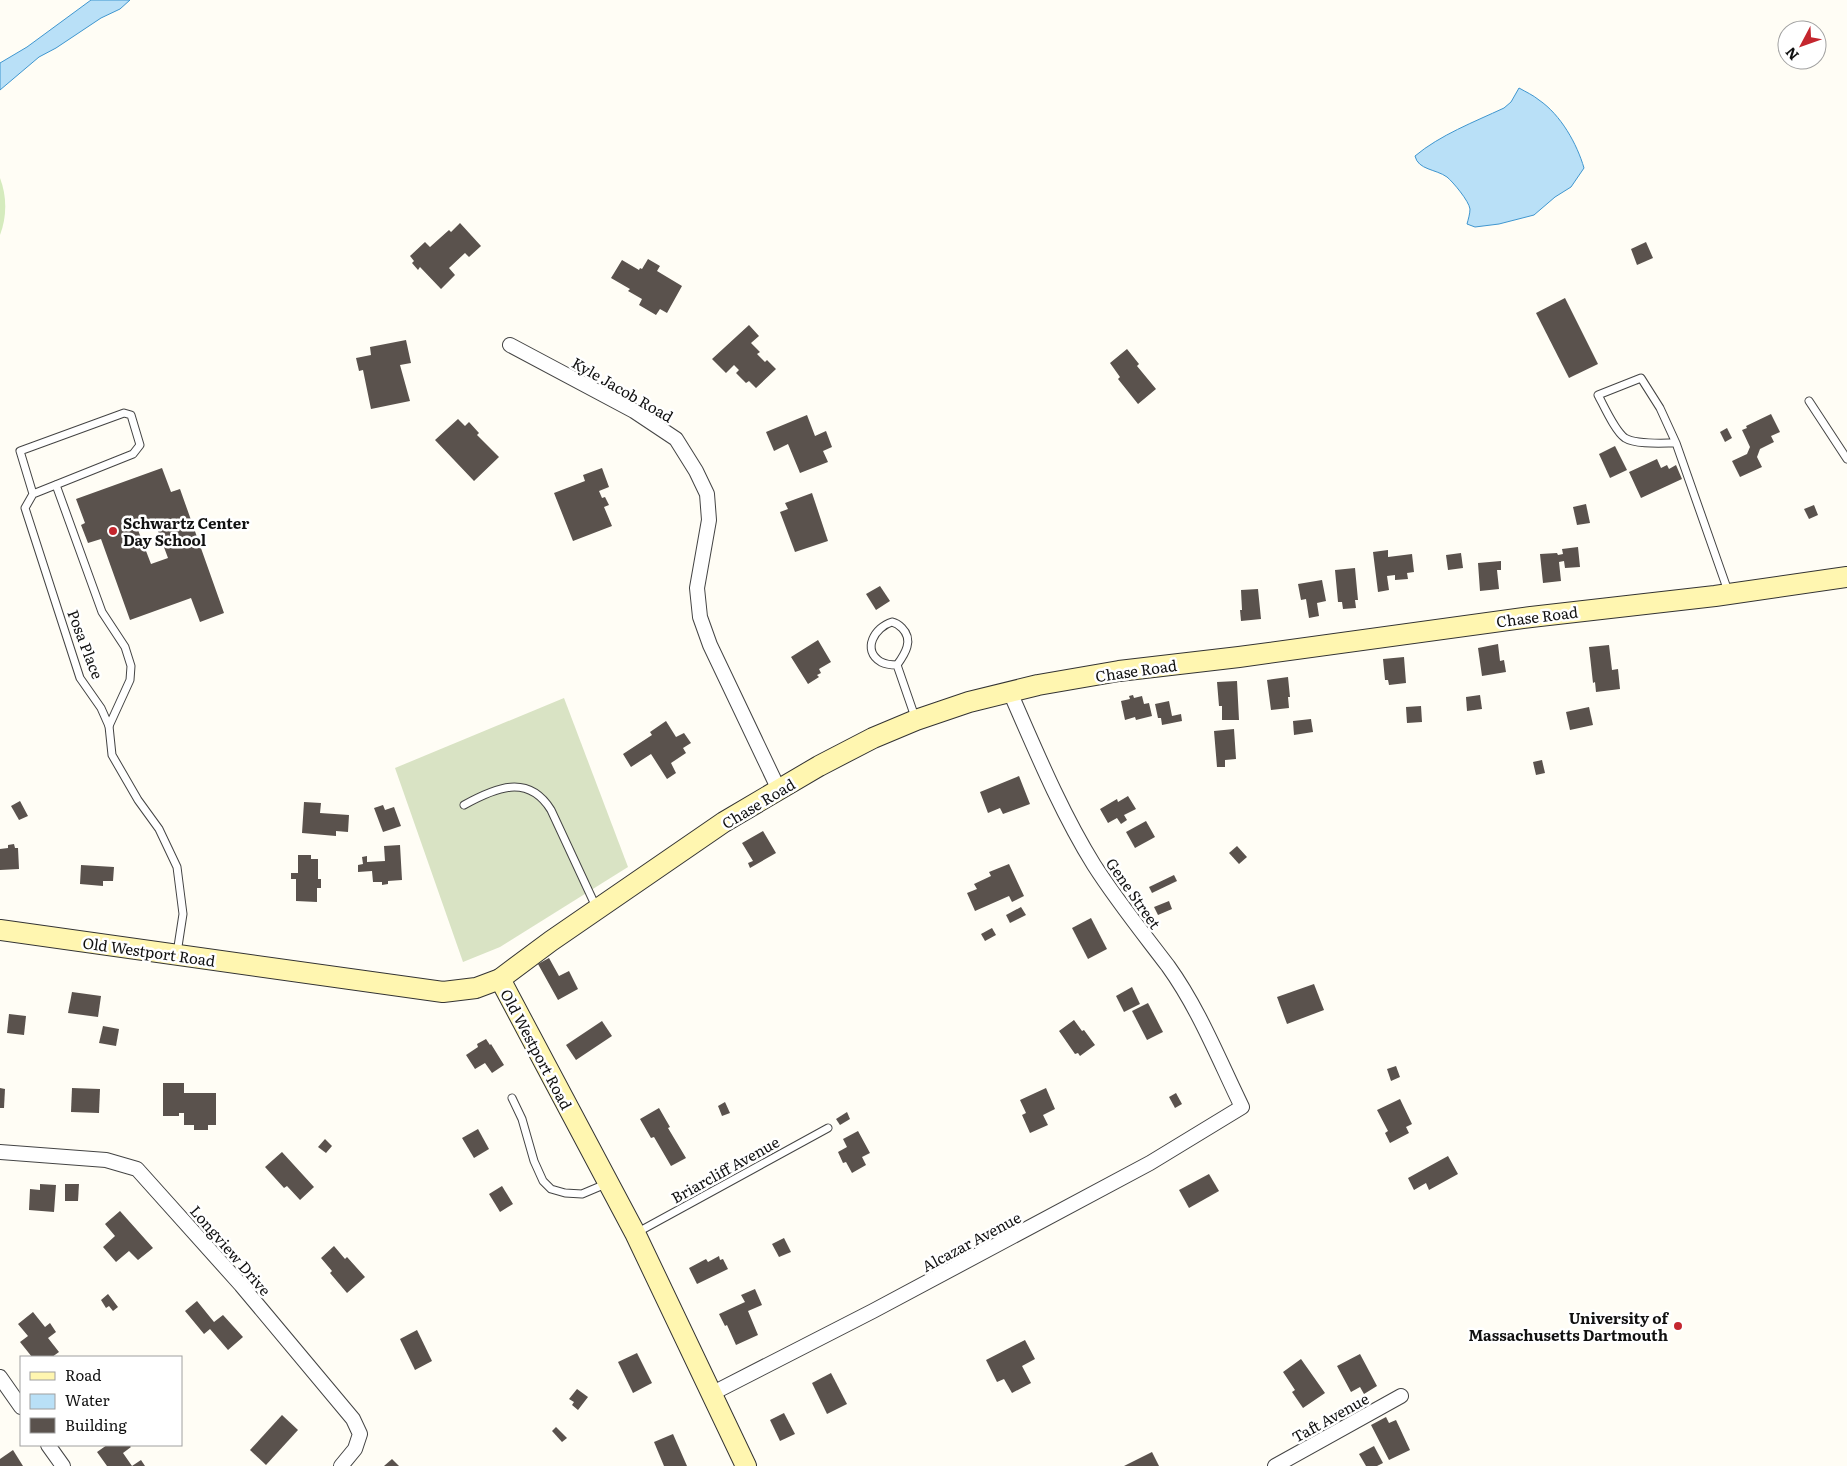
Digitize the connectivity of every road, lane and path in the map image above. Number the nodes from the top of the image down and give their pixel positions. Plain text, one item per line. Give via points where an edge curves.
1 (510, 345) dead end
2 (1809, 401) dead end
3 (1676, 444) junction
4 (1847, 460) edge
5 (56, 485) junction
6 (33, 494) junction
7 (1847, 577) edge
8 (1729, 594) junction
9 (897, 666) junction
10 (1010, 692) junction
11 (916, 720) junction
12 (109, 726) junction
13 (779, 790) junction
14 (464, 805) dead end
15 (597, 909) junction
16 (0, 930) edge
17 (176, 954) junction
18 (500, 979) junction
19 (512, 1098) dead end
20 (1242, 1107) joint
21 (828, 1128) dead end
22 (0, 1152) edge
23 (608, 1183) junction
24 (635, 1233) junction
25 (0, 1377) edge
26 (711, 1394) junction
27 (1401, 1396) dead end
28 (20, 1407) edge
29 (49, 1446) edge
30 (63, 1466) edge
31 (341, 1466) edge
32 (746, 1466) edge
33 (1274, 1466) edge

1 - 13 street, Kyle Jacob Road via 634,411 676,439 696,471 707,494 709,520 697,588 700,618
2 - 4 lane
3 - 3 lane via 1638,442 1626,438 1598,395 1641,378 1660,408
3 - 8 lane
5 - 6 lane
5 - 6 lane via 133,454 140,445 131,415 124,413 20,450
5 - 12 lane via 102,612 125,647 131,666 130,680
6 - 12 lane, Posa Place via 25,508 80,678
7 - 8 street, Chase Road
8 - 10 street, Chase Road via 1119,671
9 - 9 lane via 905,653 908,639 905,631 892,622 878,630 871,644 879,660
9 - 11 lane
10 - 11 street, Chase Road
10 - 20 street, Gene Street via 1048,778 1094,865 1168,967 1199,1018
11 - 13 street, Chase Road via 850,750
12 - 17 lane, Posa Place via 112,755 159,829 177,867 183,914
13 - 15 street, Chase Road via 724,822
14 - 15 lane via 491,790 518,787 537,794 551,810
15 - 18 street, Chase Road
16 - 17 street, Old Westport Road
17 - 18 street, Old Westport Road via 443,992 476,988
18 - 23 street, Old Westport Road
19 - 23 lane via 542,1181 551,1189 582,1194
20 - 26 street, Alcazar Avenue via 1150,1163
21 - 24 lane, Briarcliff Avenue
22 - 31 street, Longview Drive via 106,1160 137,1169 241,1285 353,1419 360,1434 355,1449
23 - 24 street, Old Westport Road
24 - 26 street, Old Westport Road
25 - 28 street
26 - 32 street, Old Westport Road
27 - 33 street, Taft Avenue
29 - 30 street

